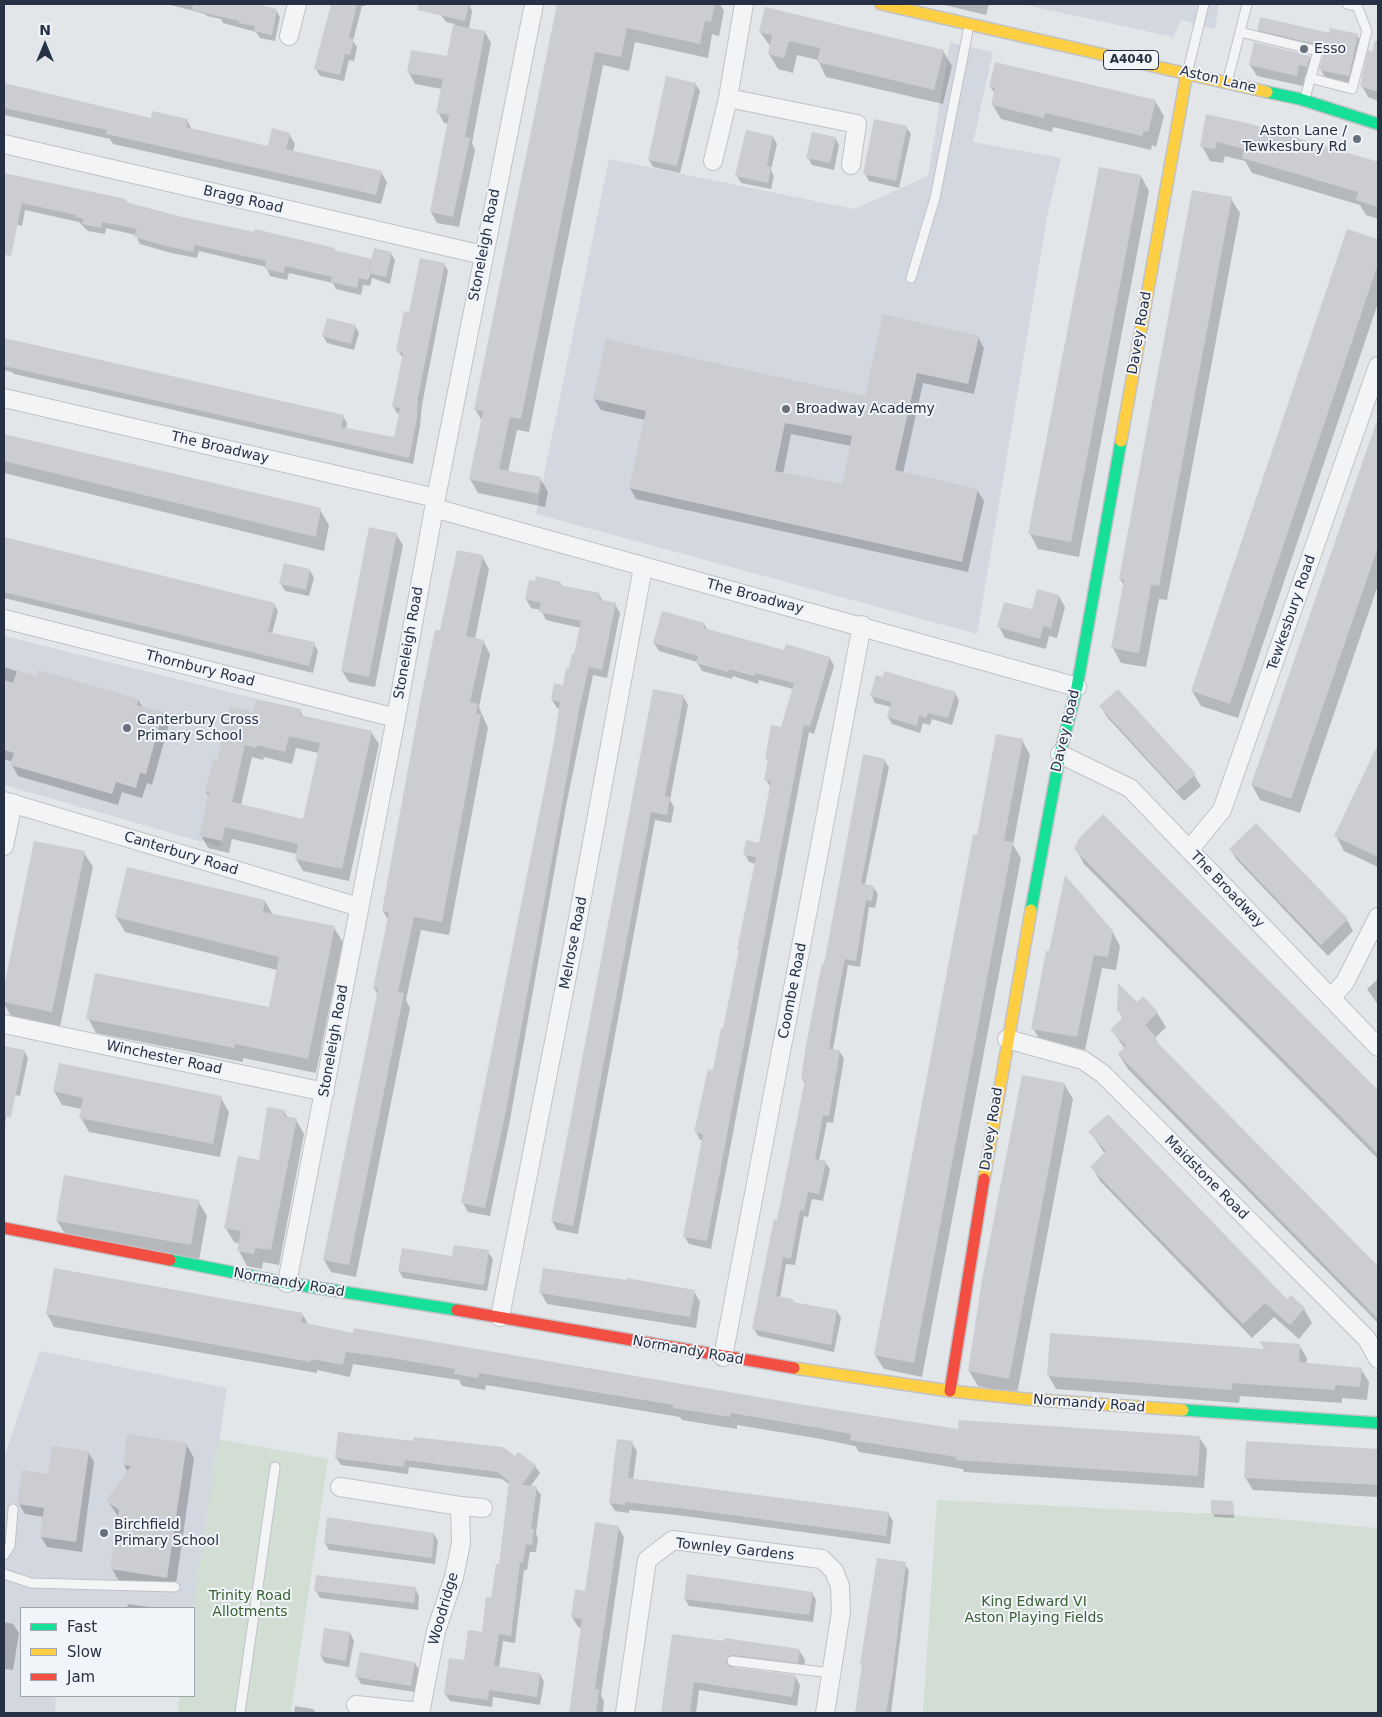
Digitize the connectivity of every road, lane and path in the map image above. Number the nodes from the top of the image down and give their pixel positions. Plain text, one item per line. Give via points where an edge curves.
1 (297, 4) edge
2 (534, 4) edge
3 (744, 4) edge
4 (881, 4) edge
5 (1204, 4) edge
6 (1247, 4) edge
7 (1348, 4) edge
8 (969, 24) junction
9 (1240, 32) junction
10 (289, 36) dead end
11 (1187, 72) junction
12 (1310, 78) junction
13 (1227, 82) junction
14 (728, 98) junction
15 (1305, 100) junction
16 (1378, 124) edge
17 (4, 144) edge
18 (713, 161) dead end
19 (851, 165) dead end
20 (483, 255) junction
21 (911, 278) dead end
22 (1378, 366) edge
23 (4, 398) edge
24 (435, 503) junction
25 (643, 567) junction
26 (4, 619) edge
27 (862, 625) junction
28 (1077, 687) junction
29 (396, 718) junction
30 (1060, 754) junction
31 (8, 802) edge
32 (4, 846) edge
33 (1189, 850) junction
34 (358, 907) junction
35 (1378, 917) edge
36 (1331, 998) junction
37 (4, 1024) edge
38 (1007, 1040) junction
39 (1378, 1047) edge
40 (324, 1092) junction
41 (4, 1228) edge
42 (287, 1283) junction
43 (500, 1317) junction
44 (723, 1357) junction
45 (1378, 1359) edge
46 (950, 1391) junction
47 (1378, 1423) edge
48 (275, 1468) dead end
49 (340, 1487) dead end
50 (460, 1506) junction
51 (483, 1508) dead end
52 (13, 1509) dead end
53 (4, 1555) edge
54 (4, 1574) edge
55 (175, 1587) dead end
56 (732, 1661) dead end
57 (832, 1673) junction
58 (356, 1705) dead end
59 (240, 1713) edge
60 (420, 1713) edge
61 (625, 1713) edge
62 (825, 1713) edge

1 - 10 street
2 - 20 street, Stoneleigh Road
3 - 14 street
4 - 8 street, Aston Lane / A4040
5 - 11 lane
6 - 9 lane
7 - 12 lane via 1357,6 1367,31 1352,89
8 - 11 street, Aston Lane / A4040
8 - 21 lane via 935,198
9 - 12 lane via 1318,51
9 - 13 lane
11 - 13 street, Aston Lane / A4040
11 - 28 street, Davey Road
12 - 15 lane
13 - 15 street, Aston Lane / A4040
14 - 18 street
14 - 19 street via 857,124
15 - 16 street, Aston Lane / A4040
17 - 20 street, Bragg Road
20 - 24 street, Stoneleigh Road
22 - 33 street, Tewkesbury Road via 1222,810
23 - 24 street, The Broadway
24 - 25 street, The Broadway
24 - 29 street, Stoneleigh Road
25 - 27 street, The Broadway
25 - 43 street, Melrose Road
26 - 29 street, Thornbury Road
27 - 28 street, The Broadway
27 - 44 street, Coombe Road
28 - 30 street, Davey Road
29 - 34 street, Stoneleigh Road
30 - 33 street, The Broadway via 1130,788
30 - 38 street, Davey Road
31 - 32 street
31 - 34 street, Canterbury Road
33 - 36 street, The Broadway
34 - 40 street, Stoneleigh Road
35 - 36 street via 1345,982
36 - 39 street, The Broadway
37 - 40 street, Winchester Road
38 - 45 street, Maidstone Road via 1083,1060 1103,1074 1367,1339
38 - 46 street, Davey Road
40 - 42 street, Stoneleigh Road
41 - 42 street, Normandy Road
42 - 43 street, Normandy Road
43 - 44 street, Normandy Road
44 - 46 street, Normandy Road
46 - 47 street, Normandy Road via 1026,1400
48 - 59 lane
49 - 50 street
50 - 51 street
50 - 60 street, Woodridge via 461,1544 436,1631
52 - 53 lane via 10,1546
54 - 55 lane via 31,1583
56 - 57 lane
57 - 61 street, Townley Gardens via 841,1612 840,1586 834,1571 822,1559 674,1540 647,1560
57 - 62 street, Townley Gardens
58 - 60 street, Woodridge

